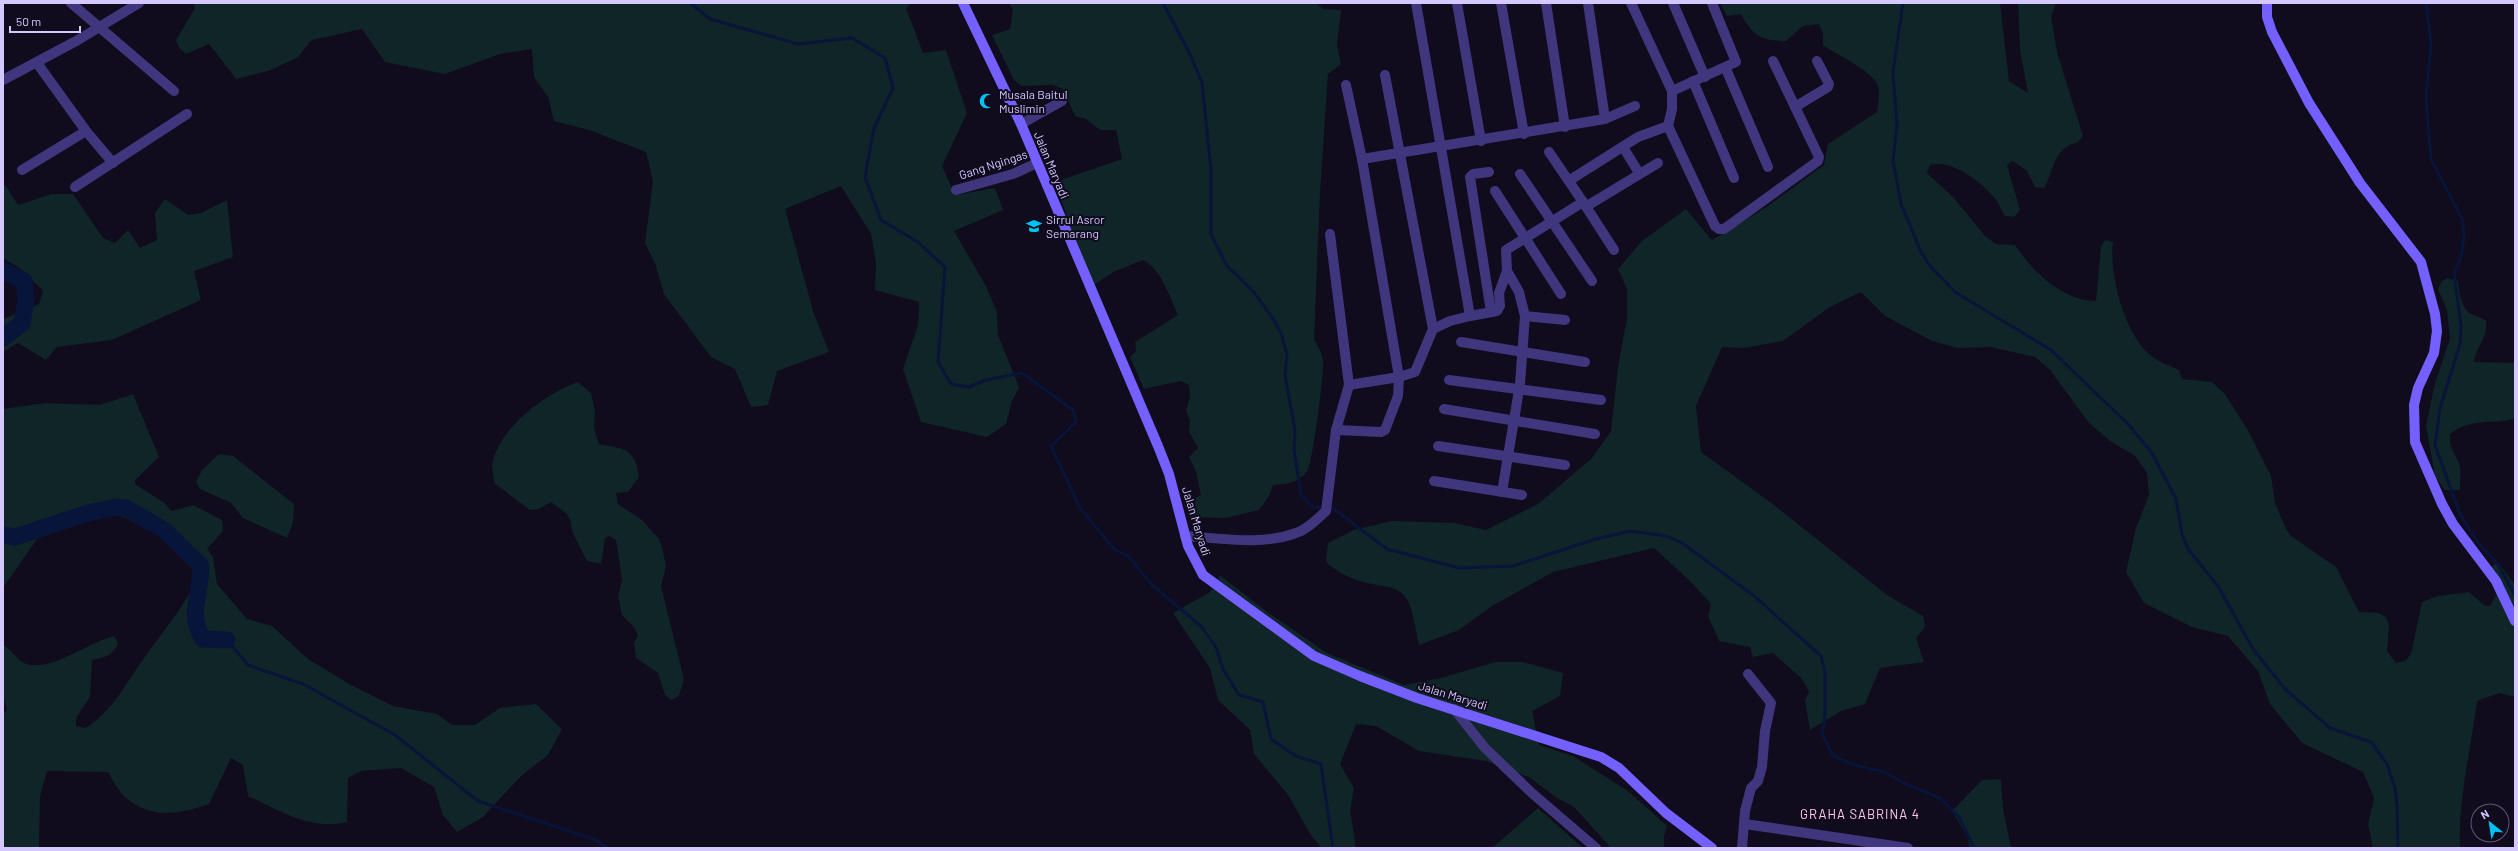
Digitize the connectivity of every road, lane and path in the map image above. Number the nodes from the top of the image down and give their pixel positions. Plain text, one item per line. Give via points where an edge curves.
1 (72, 3) edge
2 (139, 3) edge
3 (963, 3) edge
4 (1416, 3) edge
5 (1457, 3) edge
6 (1501, 3) edge
7 (1546, 3) edge
8 (1588, 3) edge
9 (1631, 3) edge
10 (1673, 3) edge
11 (1712, 3) edge
12 (2267, 3) edge
13 (99, 26) junction
14 (1773, 61) dead end
15 (1817, 61) dead end
16 (37, 64) junction
17 (1726, 69) junction
18 (1385, 75) dead end
19 (1705, 77) junction
20 (3, 80) edge
21 (1693, 82) junction
22 (1346, 84) dead end
23 (174, 91) dead end
24 (1672, 91) junction
25 (1062, 102) dead end
26 (1635, 106) dead end
27 (1795, 107) junction
28 (187, 114) dead end
29 (1605, 119) junction
30 (1021, 124) junction
31 (1668, 126) junction
32 (1566, 127) junction
33 (86, 131) junction
34 (1524, 134) junction
35 (1481, 141) junction
36 (1441, 146) junction
37 (1623, 146) junction
38 (1400, 152) junction
39 (1550, 152) dead end
40 (1362, 159) junction
41 (113, 163) junction
42 (1037, 163) junction
43 (1658, 163) dead end
44 (1768, 167) dead end
45 (22, 170) dead end
46 (1489, 172) dead end
47 (1639, 173) junction
48 (1520, 174) dead end
49 (1734, 178) dead end
50 (1570, 180) junction
51 (75, 187) dead end
52 (956, 190) dead end
53 (1495, 191) dead end
54 (1585, 204) junction
55 (1553, 222) junction
56 (1330, 234) dead end
57 (1526, 238) junction
58 (1614, 250) dead end
59 (1507, 271) junction
60 (1592, 281) dead end
61 (1561, 294) dead end
62 (1491, 312) junction
63 (1470, 316) junction
64 (1525, 316) junction
65 (1565, 320) dead end
66 (1433, 329) junction
67 (1461, 342) dead end
68 (1523, 351) junction
69 (1585, 362) dead end
70 (1399, 377) junction
71 (1450, 380) dead end
72 (1349, 385) junction
73 (1520, 389) junction
74 (1601, 400) dead end
75 (1444, 409) dead end
76 (1514, 422) junction
77 (1336, 430) junction
78 (1595, 434) dead end
79 (1438, 446) dead end
80 (1509, 456) junction
81 (1565, 465) dead end
82 (1434, 481) dead end
83 (1502, 492) junction
84 (1522, 495) dead end
85 (1185, 536) junction
86 (2515, 621) edge
87 (1748, 674) dead end
88 (1454, 709) junction
89 (1745, 824) junction
90 (1596, 848) edge
91 (1712, 848) edge
92 (1742, 848) edge
93 (1908, 848) edge

1 - 13 street
2 - 13 street
3 - 30 street, Jalan Maryadi
4 - 36 street
5 - 35 street
6 - 34 street
7 - 32 street
8 - 29 street
9 - 24 street
10 - 19 street
11 - 17 street via 1736,60 1736,64
12 - 86 street via 2267,17 2272,32 2309,103 2360,183 2421,262 2437,331 2434,353 2418,388 2414,405 2415,442 2453,524 2496,581
13 - 16 street
13 - 23 street
14 - 27 street
15 - 27 street via 1829,84 1828,87
16 - 20 street
16 - 33 street
17 - 19 street
17 - 44 street
18 - 38 street
19 - 21 street
21 - 24 street
21 - 49 street
22 - 40 street
24 - 31 street via 1672,109
25 - 30 street
26 - 29 street
27 - 31 street via 1819,157 1818,161 1724,229 1715,226
28 - 41 street
29 - 32 street
30 - 42 street, Jalan Maryadi
31 - 37 street via 1638,137
32 - 34 street
33 - 41 street
33 - 45 street
34 - 35 street
35 - 36 street
36 - 38 street
36 - 63 street
37 - 47 street
37 - 50 street
38 - 40 street
38 - 66 street
39 - 50 street
40 - 70 street
41 - 51 street
42 - 52 street, Gang Ngingas via 1013,174
42 - 85 street, Jalan Maryadi via 1166,465
43 - 47 street
46 - 62 street via 1473,174 1470,178
47 - 54 street
48 - 55 street
50 - 54 street
53 - 57 street
54 - 55 street
54 - 58 street
55 - 57 street
55 - 60 street
56 - 72 street
57 - 59 street via 1506,250
57 - 61 street
59 - 62 street via 1500,293 1500,306 1497,311
59 - 64 street via 1519,292
62 - 63 street
63 - 66 street
64 - 65 street
64 - 68 street
66 - 70 street via 1415,372
67 - 68 street
68 - 69 street
68 - 73 street
70 - 72 street
70 - 77 street via 1398,396 1384,430
71 - 73 street
72 - 77 street
73 - 74 street
73 - 76 street
75 - 76 street
76 - 78 street
76 - 80 street
77 - 85 street via 1326,508 1307,527 1286,536 1232,540
79 - 80 street
80 - 81 street
80 - 83 street
82 - 83 street
83 - 84 street
85 - 88 street, Jalan Maryadi via 1198,568 1209,581 1314,656 1360,676
87 - 89 street via 1771,703 1765,731 1762,767 1758,781 1748,797
88 - 90 street via 1485,748 1533,794
88 - 91 street, Jalan Maryadi via 1601,757 1619,768 1666,813
89 - 92 street
89 - 93 street

